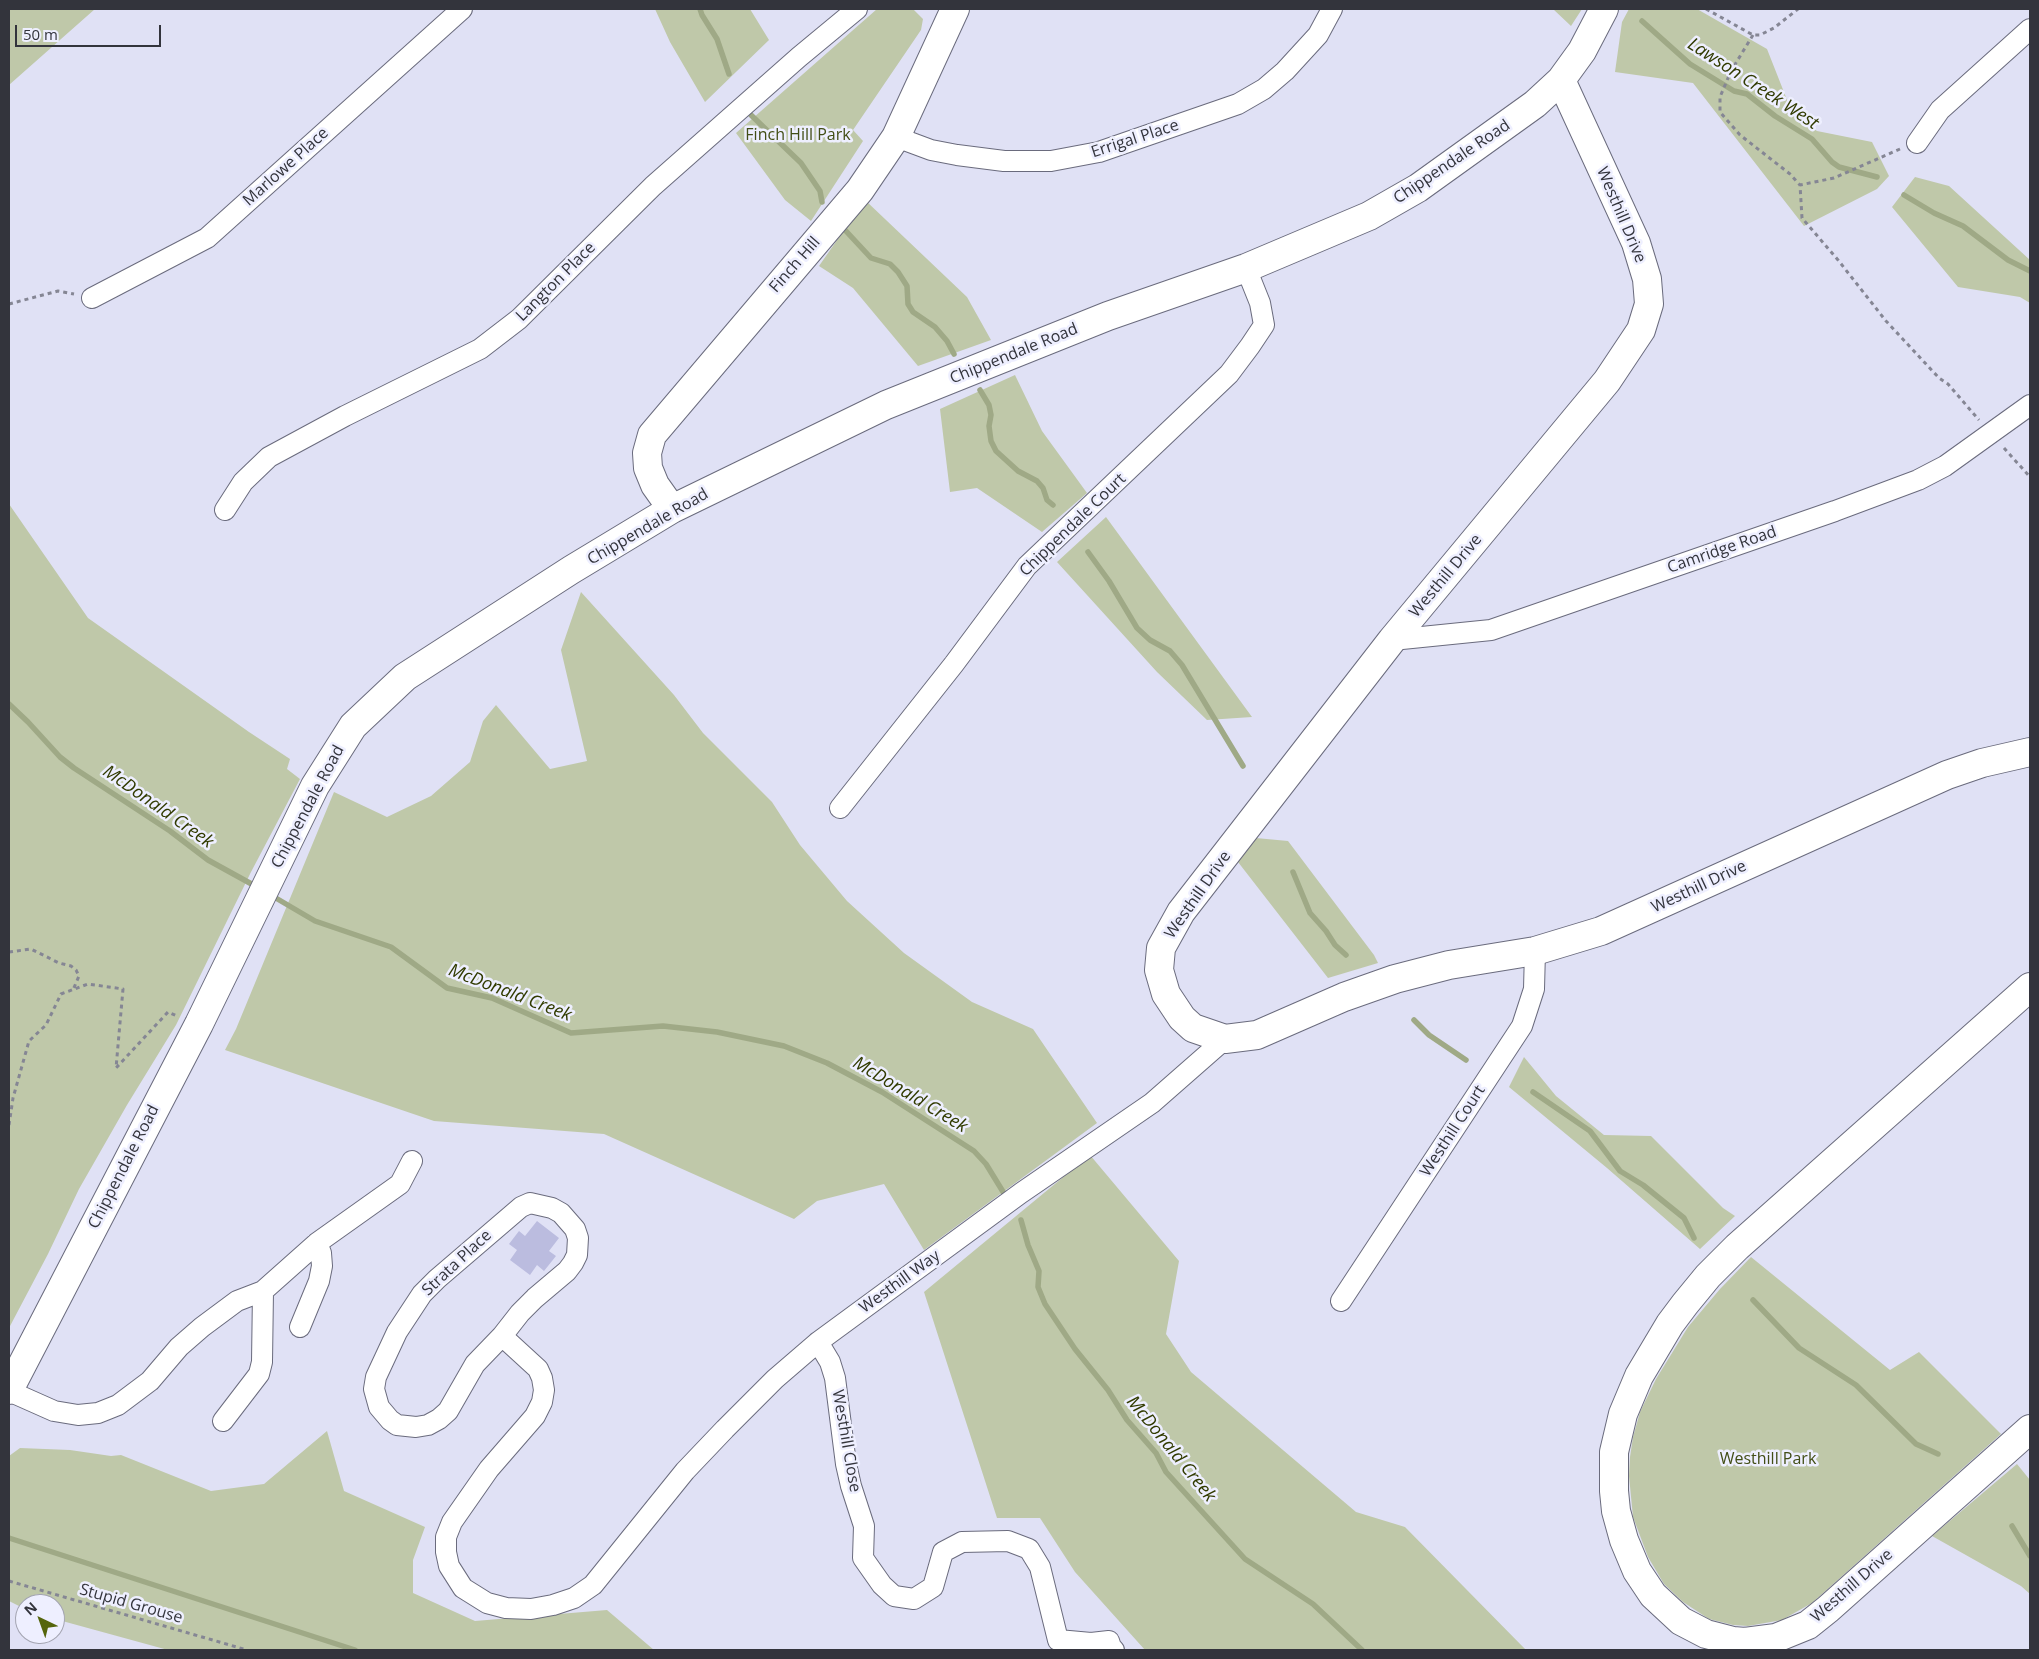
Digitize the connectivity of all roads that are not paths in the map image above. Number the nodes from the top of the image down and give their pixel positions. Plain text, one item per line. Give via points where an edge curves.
1 (462, 9) edge
2 (858, 9) edge
3 (955, 9) edge
4 (1332, 9) edge
5 (1604, 9) edge
6 (2030, 30) edge
7 (1561, 80) junction
8 (896, 137) junction
9 (1917, 143) dead end
10 (1246, 268) junction
11 (92, 298) road end
12 (2030, 405) edge
13 (672, 509) junction
14 (226, 510) dead end
15 (1392, 640) junction
16 (2030, 752) edge
17 (840, 808) dead end
18 (1535, 951) junction
19 (2030, 987) edge
20 (1225, 1039) junction
21 (412, 1161) dead end
22 (317, 1243) junction
23 (263, 1291) junction
24 (1341, 1301) dead end
25 (300, 1327) dead end
26 (502, 1336) junction
27 (818, 1342) junction
28 (9, 1390) edge
29 (223, 1420) dead end
30 (2030, 1429) edge
31 (1114, 1650) edge

1 - 11 street, Marlowe Place via 207,238
2 - 14 street, Langton Place via 653,186 519,319 480,349 269,457 243,482
3 - 8 street, Finch Hill
4 - 8 street, Errigal Place via 1318,35 1264,89 1238,104 1098,152 1051,161 1004,161 931,150
5 - 7 street, Chippendale Road via 1582,51
6 - 9 street via 1940,110
7 - 10 street, Chippendale Road via 1535,104 1418,188 1369,216
7 - 15 street, Westhill Drive via 1636,243 1647,279 1649,304 1641,330 1607,381
8 - 13 street, Finch Hill via 860,190 652,435 647,453 648,468
10 - 13 street, Chippendale Road via 1108,316 886,405
10 - 17 street, Chippendale Court via 1260,303 1264,325 1229,374 1027,566
12 - 15 street, Camridge Road via 1945,466 1918,480 1491,630
13 - 28 street, Chippendale Road via 405,677 353,726 315,786 199,1024
15 - 20 street, Westhill Drive via 1181,912 1161,948 1159,970 1166,994 1182,1018 1193,1028
16 - 18 street, Westhill Drive via 1947,775 1628,920
18 - 20 street, Westhill Drive via 1449,964 1344,997 1257,1035
18 - 24 street, Westhill Court via 1534,989 1522,1026
19 - 30 street, Westhill Drive via 1738,1248 1708,1276 1685,1304 1646,1363 1623,1414 1614,1452 1616,1511 1638,1571 1653,1594 1681,1621 1706,1634 1733,1641 1776,1638 1808,1625 1828,1609
20 - 27 street, Westhill Way via 1152,1103 1021,1193
21 - 22 street via 400,1184
22 - 23 street
22 - 25 street via 322,1266 319,1281
23 - 28 street via 237,1301 202,1328 179,1347 150,1381 112,1408 78,1415 54,1411
23 - 29 street via 259,1374
26 - 26 street, Strata Place via 475,1364 448,1411 439,1419 428,1425 406,1428 390,1420 379,1407 374,1389 376,1376 397,1332 422,1294 521,1206 530,1203 552,1208 575,1229 578,1238 574,1264 530,1303
26 - 27 street, Westhill Way via 538,1369 544,1390 542,1402 535,1416 489,1469 452,1522 446,1537 446,1552 449,1566 464,1588 487,1603 531,1609 574,1598 593,1585 685,1471 775,1379
27 - 31 street, Westhill Close via 830,1362 837,1387 846,1464 864,1526 863,1558 882,1585 894,1596 914,1599 933,1587 943,1552 962,1542 1008,1541 1028,1549 1040,1567 1058,1640 1109,1641

